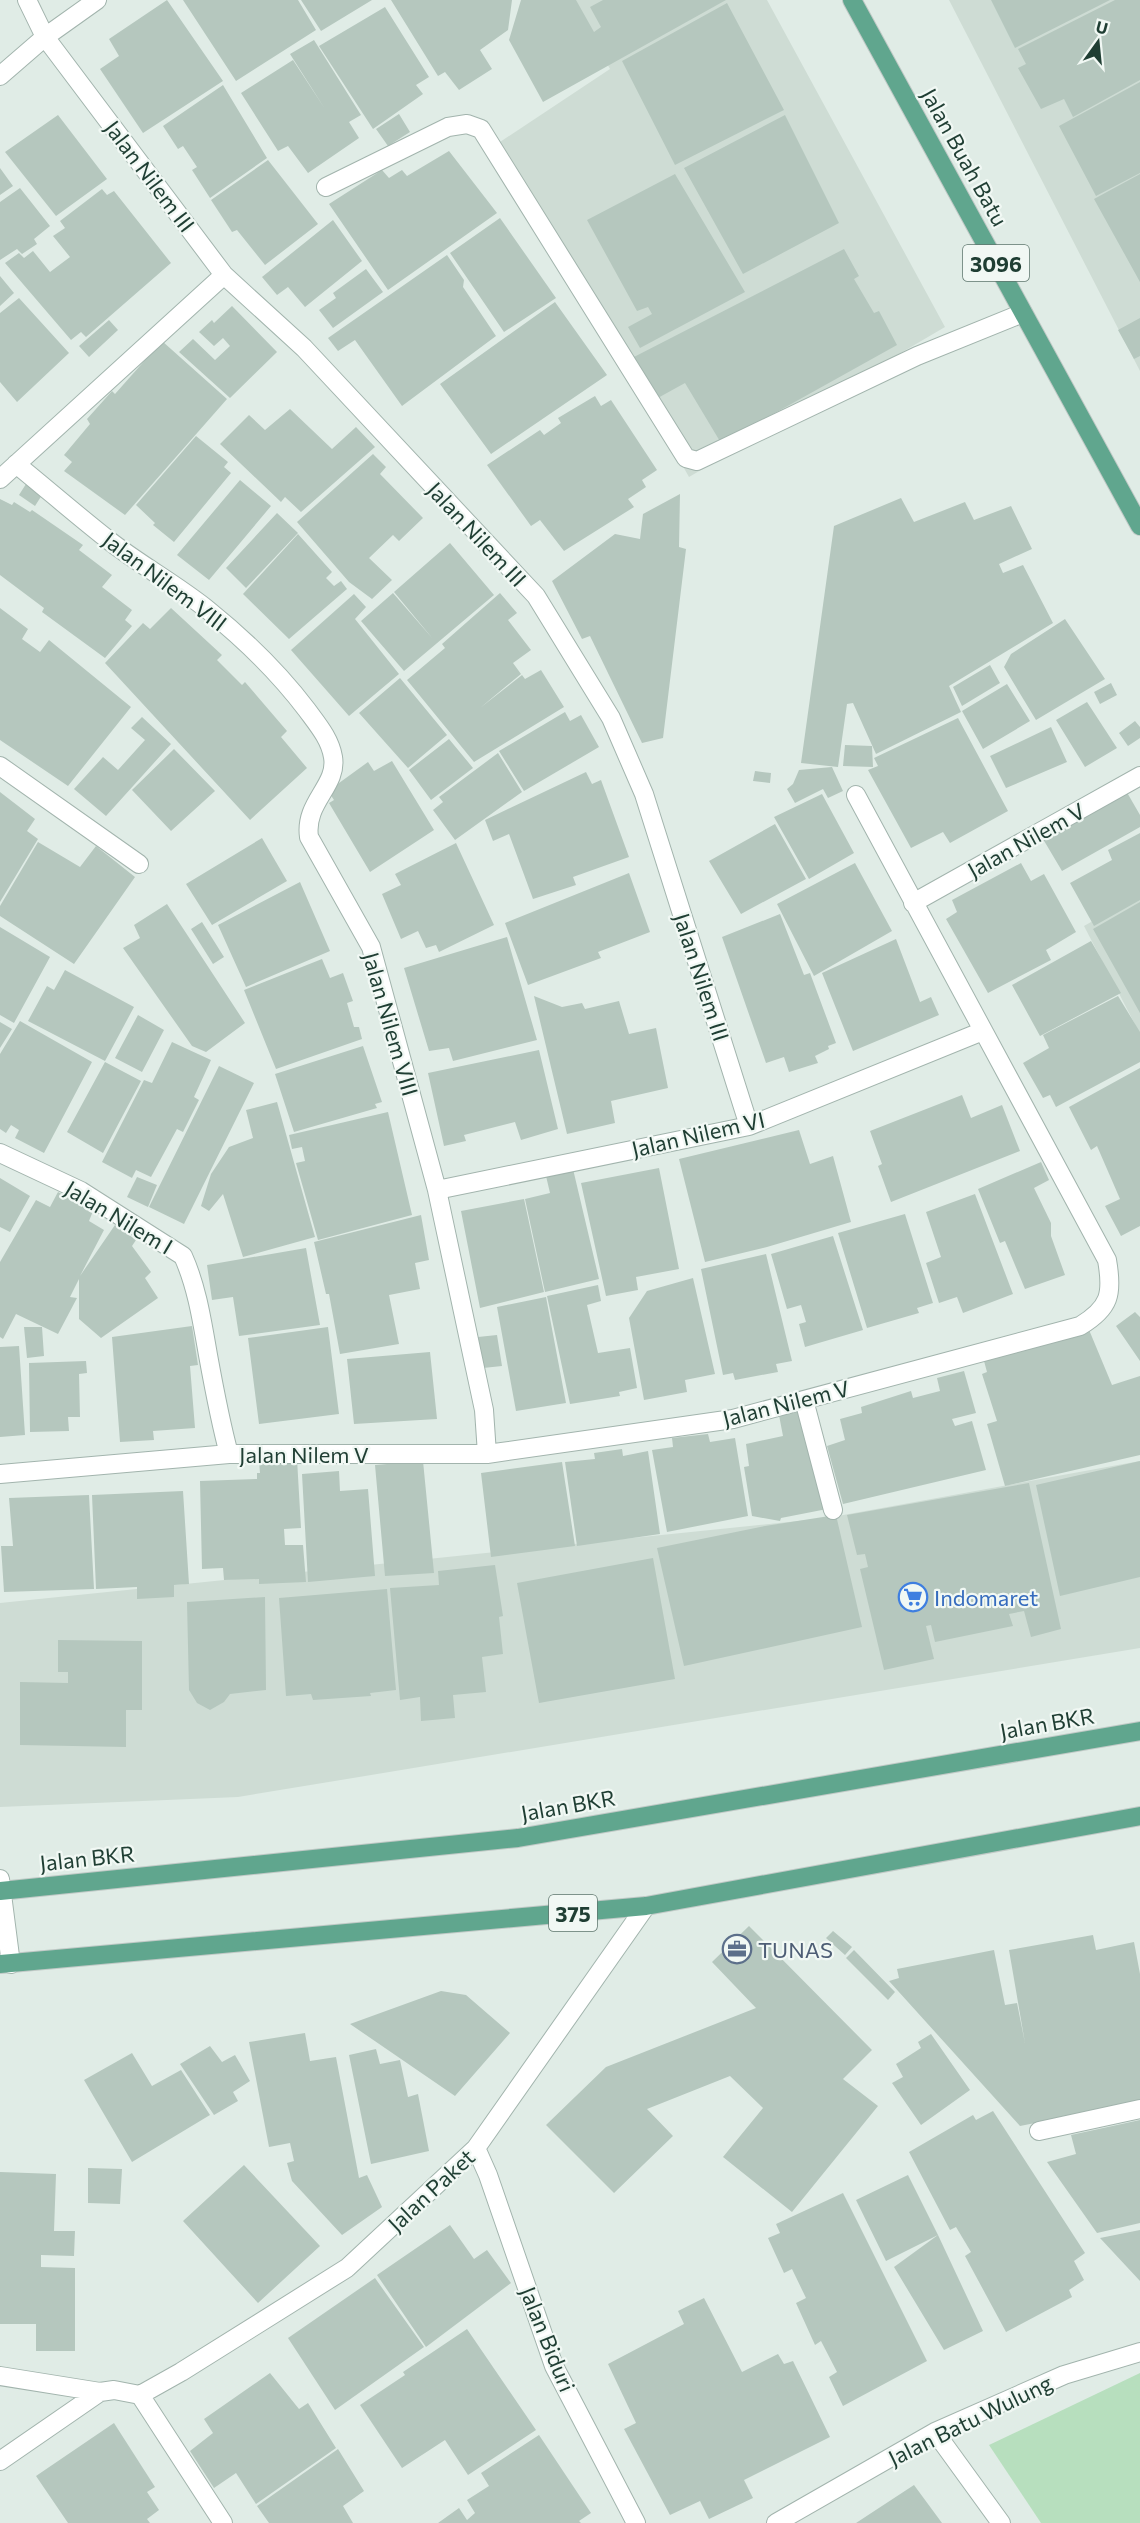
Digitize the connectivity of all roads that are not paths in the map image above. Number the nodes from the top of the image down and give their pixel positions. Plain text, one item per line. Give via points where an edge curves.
1 (27, 0) edge
2 (97, 0) edge
3 (852, 0) edge
4 (45, 37) junction
5 (0, 76) edge
6 (326, 187) dead end
7 (224, 274) junction
8 (1023, 313) junction
9 (16, 464) junction
10 (0, 479) edge
11 (1140, 526) edge
12 (0, 766) edge
13 (1140, 776) edge
14 (856, 795) dead end
15 (140, 864) dead end
16 (913, 903) junction
17 (983, 1031) junction
18 (749, 1126) junction
19 (0, 1153) edge
20 (437, 1190) junction
21 (804, 1400) junction
22 (488, 1454) junction
23 (229, 1455) junction
24 (0, 1474) edge
25 (833, 1510) dead end
26 (1140, 1731) edge
27 (1140, 1816) edge
28 (0, 1887) edge
29 (646, 1906) junction
30 (5, 1964) edge
31 (1140, 2109) edge
32 (1039, 2132) dead end
33 (476, 2148) junction
34 (1140, 2352) edge
35 (0, 2376) edge
36 (100, 2392) junction
37 (140, 2395) junction
38 (935, 2432) junction
39 (0, 2461) edge
40 (223, 2523) edge
41 (636, 2523) edge
42 (776, 2523) edge
43 (1001, 2523) edge

1 - 4 street, Jalan Nilem III
2 - 4 street
3 - 8 main road, Jalan Buah Batu / 3096
4 - 5 street
4 - 7 street, Jalan Nilem III
6 - 8 street via 448,127 466,124 481,129 686,458 697,461 917,356
7 - 9 street
7 - 18 street, Jalan Nilem III via 304,348 536,596 611,718 644,794
8 - 11 main road, Jalan Buah Batu / 3096
9 - 10 street
9 - 20 street, Jalan Nilem VIII via 112,543 208,609 285,681 326,736 334,759 333,770 311,810 309,837 371,947
12 - 15 street
13 - 16 street, Jalan Nilem V
14 - 16 street, Jalan Nilem V
16 - 17 street, Jalan Nilem V
17 - 18 street, Jalan Nilem VI
17 - 21 street, Jalan Nilem V via 1107,1260 1108,1298 1099,1314 1080,1326
18 - 20 street, Jalan Nilem VI
19 - 23 street, Jalan Nilem I via 81,1191 183,1256 200,1309
20 - 22 street, Jalan Nilem VIII via 484,1410
21 - 22 street, Jalan Nilem V via 733,1419
21 - 25 street
22 - 23 street, Jalan Nilem V
23 - 24 street, Jalan Nilem V
26 - 28 main road, Jalan BKR via 518,1838
27 - 29 main road, 375
28 - 30 street
29 - 30 main road, 375
29 - 33 street, Jalan Paket
31 - 32 street
33 - 37 street, Jalan Paket via 347,2268
33 - 41 street, Jalan Biduri via 554,2366
34 - 38 street, Jalan Batu Wulung via 1064,2375
35 - 36 street
36 - 37 street via 114,2390
36 - 39 street
37 - 40 street
38 - 42 street, Jalan Batu Wulung
38 - 43 street

